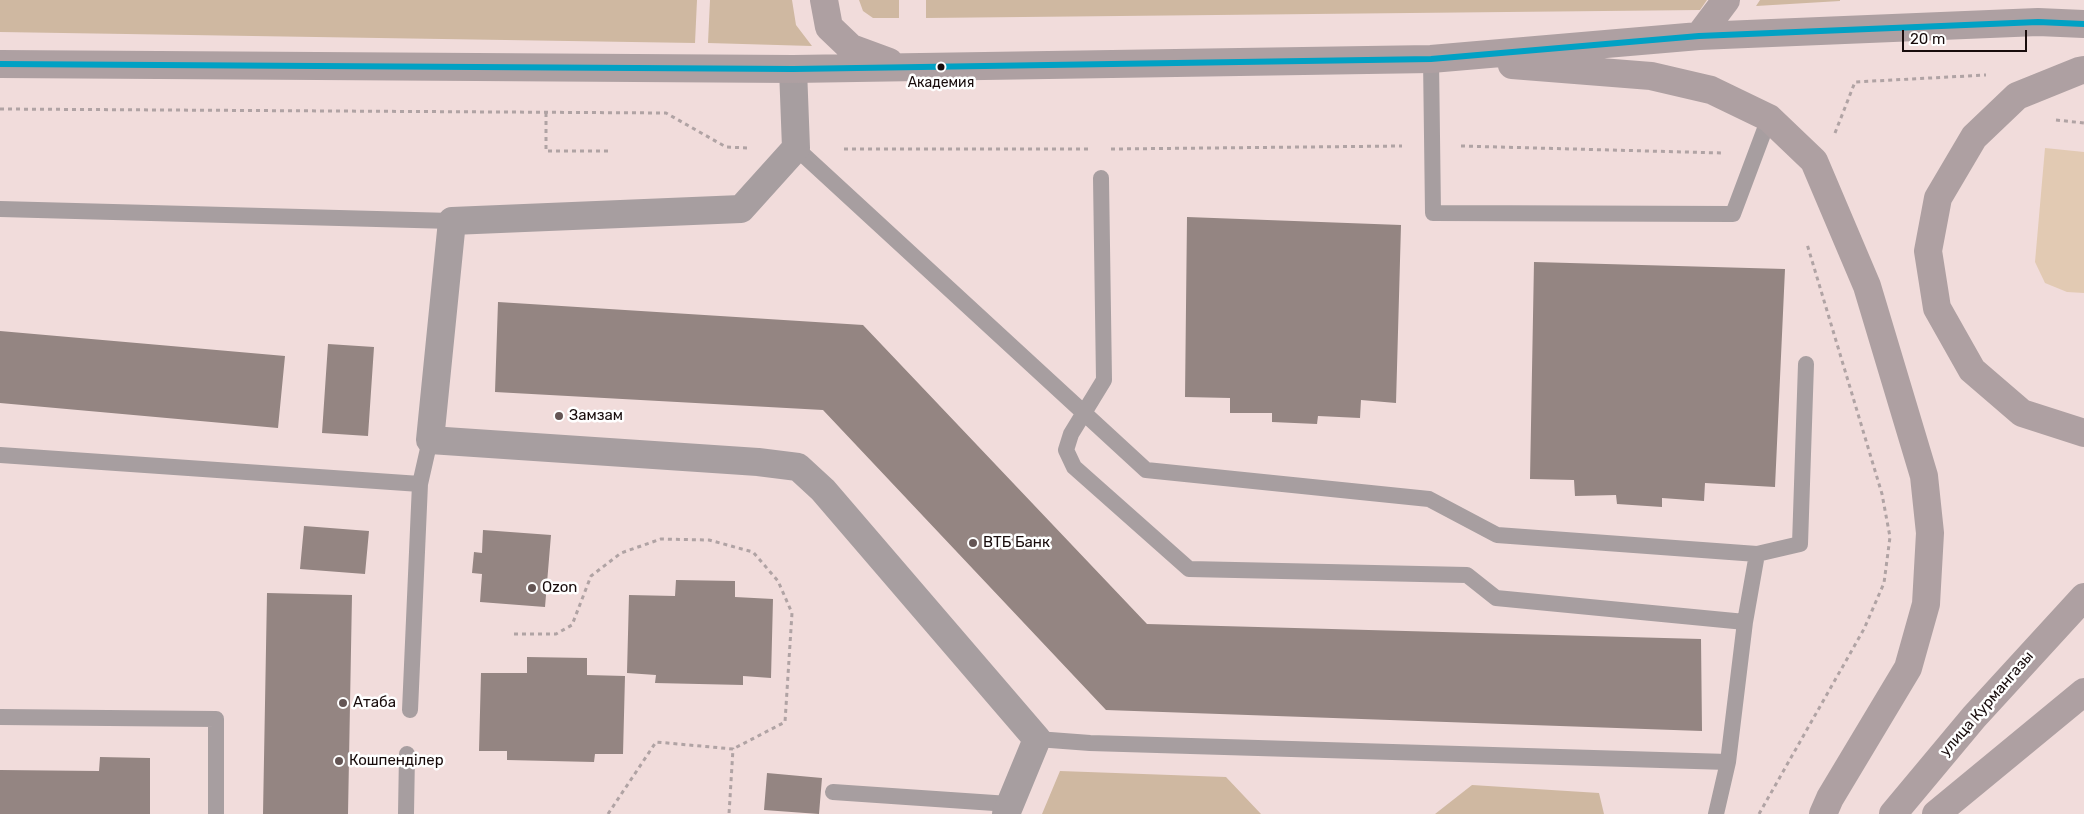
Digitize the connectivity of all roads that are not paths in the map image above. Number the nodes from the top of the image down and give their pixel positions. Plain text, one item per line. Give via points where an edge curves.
1 (824, 0) edge
2 (1726, 0) edge
3 (2084, 24) edge
4 (1699, 36) junction
5 (1431, 59) junction
6 (0, 64) edge
7 (905, 68) junction
8 (793, 70) junction
9 (2084, 70) edge
10 (1769, 118) junction
11 (796, 148) junction
12 (1102, 178) dead end
13 (0, 209) edge
14 (452, 221) junction
15 (1806, 364) dead end
16 (1084, 412) junction
17 (2084, 433) edge
18 (430, 440) junction
19 (0, 456) edge
20 (420, 484) junction
21 (1757, 554) junction
22 (2084, 597) edge
23 (1745, 622) junction
24 (2084, 692) edge
25 (410, 710) dead end
26 (0, 717) edge
27 (1037, 739) junction
28 (407, 754) dead end
29 (1728, 762) junction
30 (833, 792) dead end
31 (1007, 809) edge
32 (216, 814) edge
33 (406, 814) edge
34 (1716, 814) edge
35 (1823, 814) edge
36 (1893, 814) edge
37 (1936, 814) edge

1 - 7 main road via 829,27 851,48
2 - 4 main road
3 - 4 main road via 2038,22
4 - 5 main road
5 - 7 main road
5 - 10 main road via 1651,76 1711,90
5 - 10 lane via 1433,214 1733,214
6 - 8 main road
7 - 8 main road
8 - 11 street
9 - 17 main road via 2017,96 1974,137 1938,198 1928,251 1937,308 1972,370 2022,413
10 - 35 main road via 1814,161 1867,286 1924,476 1930,533 1926,604 1908,668
11 - 14 street via 741,209
11 - 16 lane
12 - 16 lane via 1104,380
13 - 14 lane
14 - 18 street
15 - 21 lane via 1800,544
16 - 21 lane via 1146,470 1429,498 1497,535
16 - 23 lane via 1066,450 1074,467 1189,569 1467,575 1496,598
18 - 20 lane
18 - 27 street via 798,467 823,490
19 - 20 lane
20 - 25 lane
21 - 23 lane
22 - 36 main road, улица Курмангазы via 1974,717
23 - 29 lane
24 - 37 main road
26 - 32 lane via 216,719
27 - 29 lane
27 - 31 street
28 - 33 lane
29 - 34 lane
30 - 31 lane

